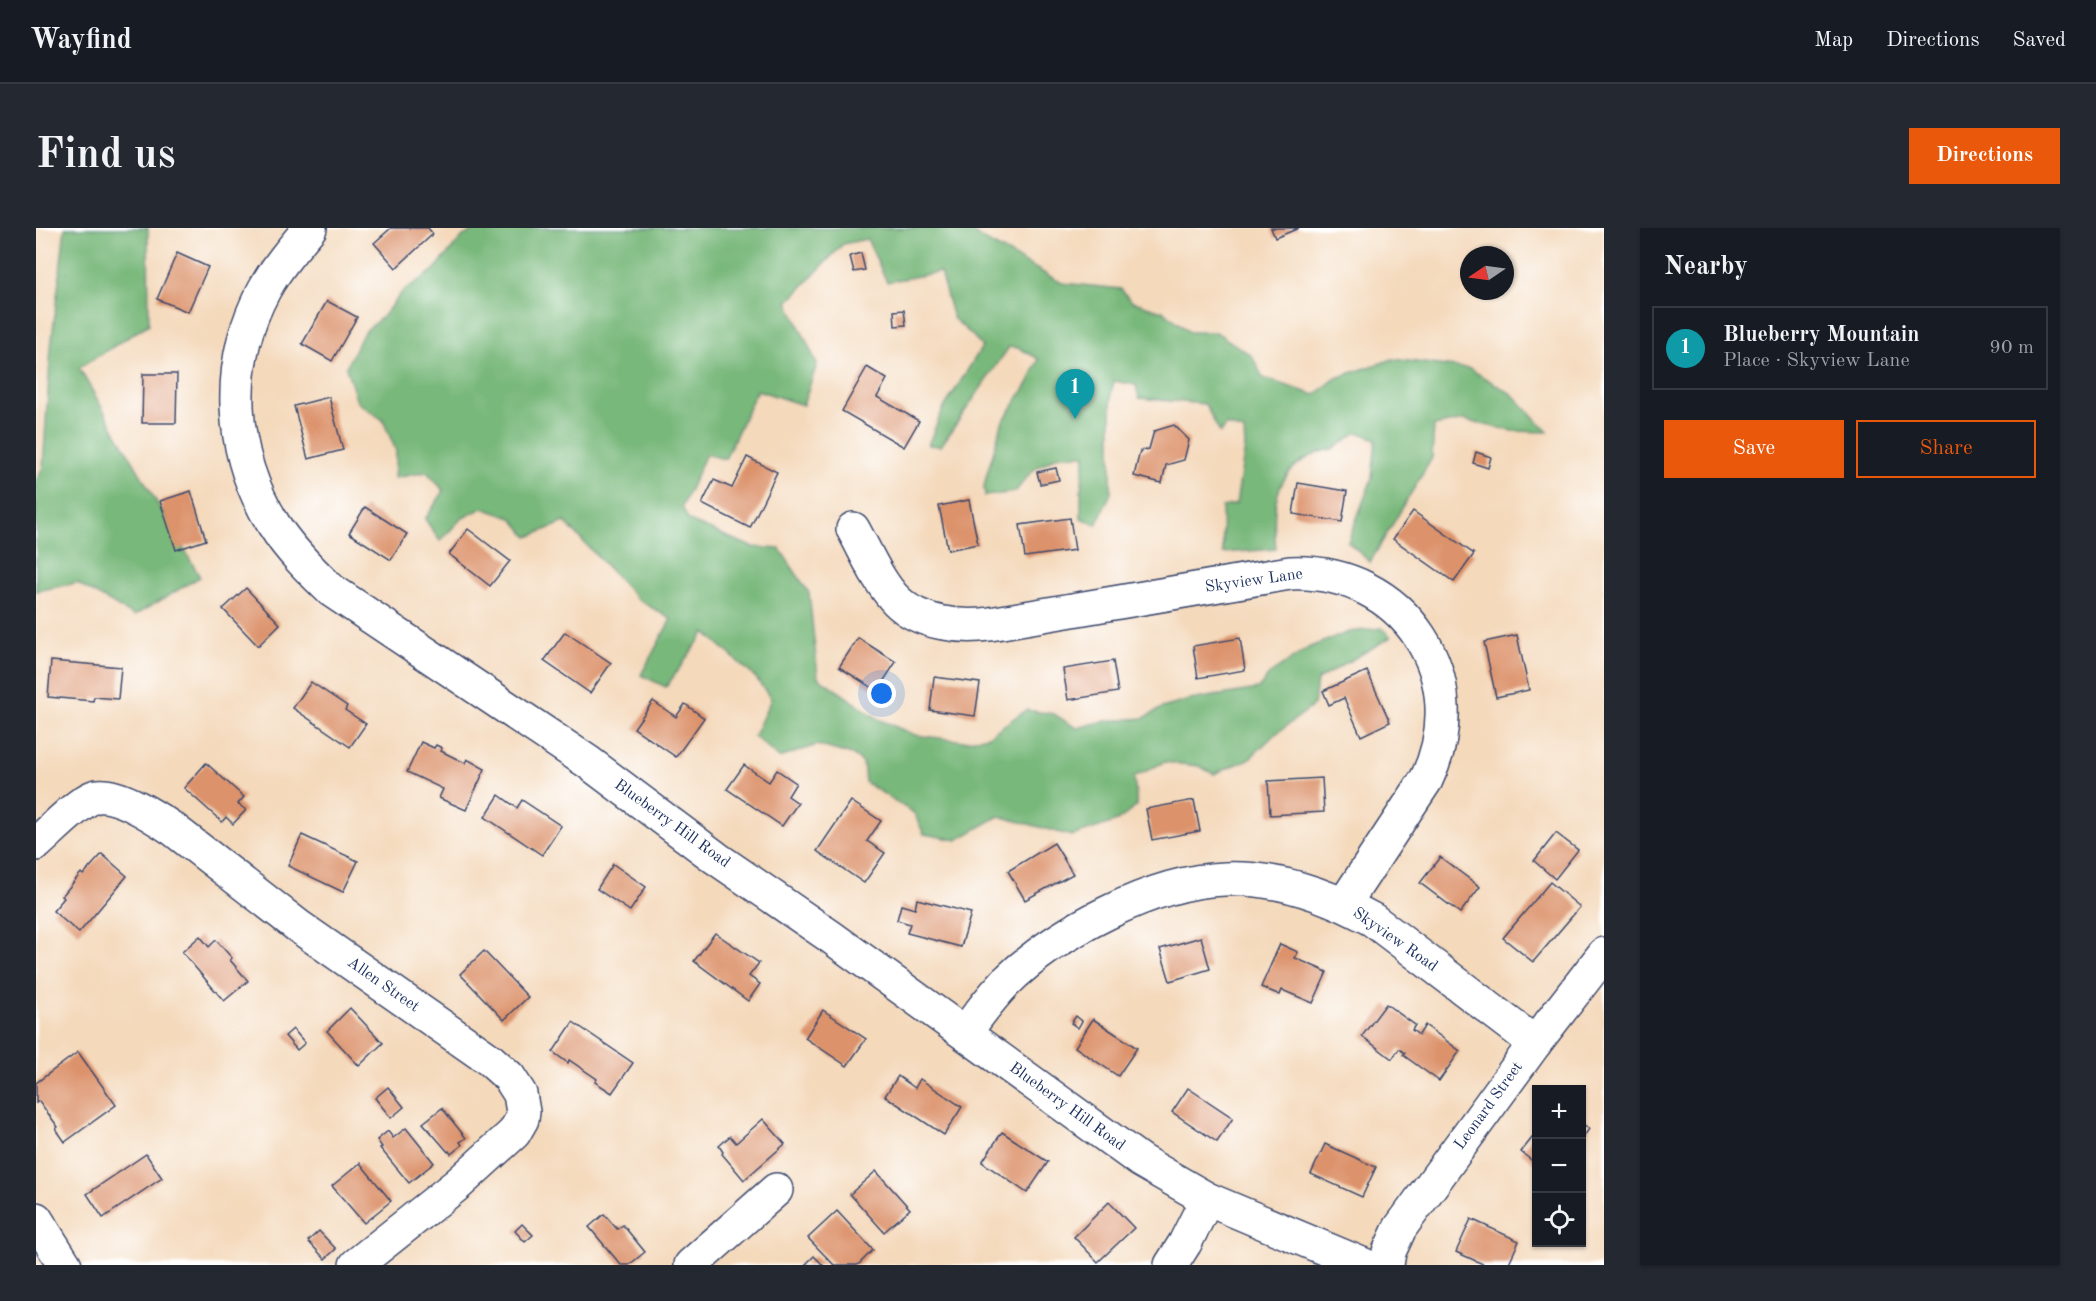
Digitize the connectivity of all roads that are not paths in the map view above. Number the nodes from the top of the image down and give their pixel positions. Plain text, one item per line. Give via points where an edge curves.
1 (310, 228) edge
2 (853, 529) dead end
3 (36, 844) edge
4 (1344, 904) junction
5 (1604, 954) edge
6 (964, 1033) junction
7 (1535, 1043) junction
8 (776, 1190) dead end
9 (1207, 1198) junction
10 (36, 1219) edge
11 (65, 1265) edge
12 (356, 1265) edge
13 (691, 1265) edge
14 (1171, 1265) edge
15 (1364, 1265) edge
16 (1387, 1265) edge

1 - 6 street, Blueberry Hill Road via 275,273 256,307 237,381 237,420 249,476 265,511 287,543 331,590 588,762 716,858
2 - 4 street, Skyview Lane via 898,602 926,617 957,625 990,624 1290,573 1338,577 1382,597 1409,622 1433,663 1442,698 1441,735 1426,780
3 - 12 street, Allen Street via 82,802 97,796 111,797 151,815 298,926 490,1060 514,1082 523,1112 514,1132 458,1184
4 - 6 street, Skyview Road via 1274,883 1236,879 1200,882 1151,894 1083,925 1034,959 989,1000
4 - 7 street, Skyview Road via 1373,920
5 - 7 street, Leonard Street
6 - 9 street, Blueberry Hill Road via 1141,1161
7 - 16 street, Leonard Street via 1400,1228
8 - 13 street
9 - 14 street
9 - 15 street, Blueberry Hill Road
10 - 11 street

